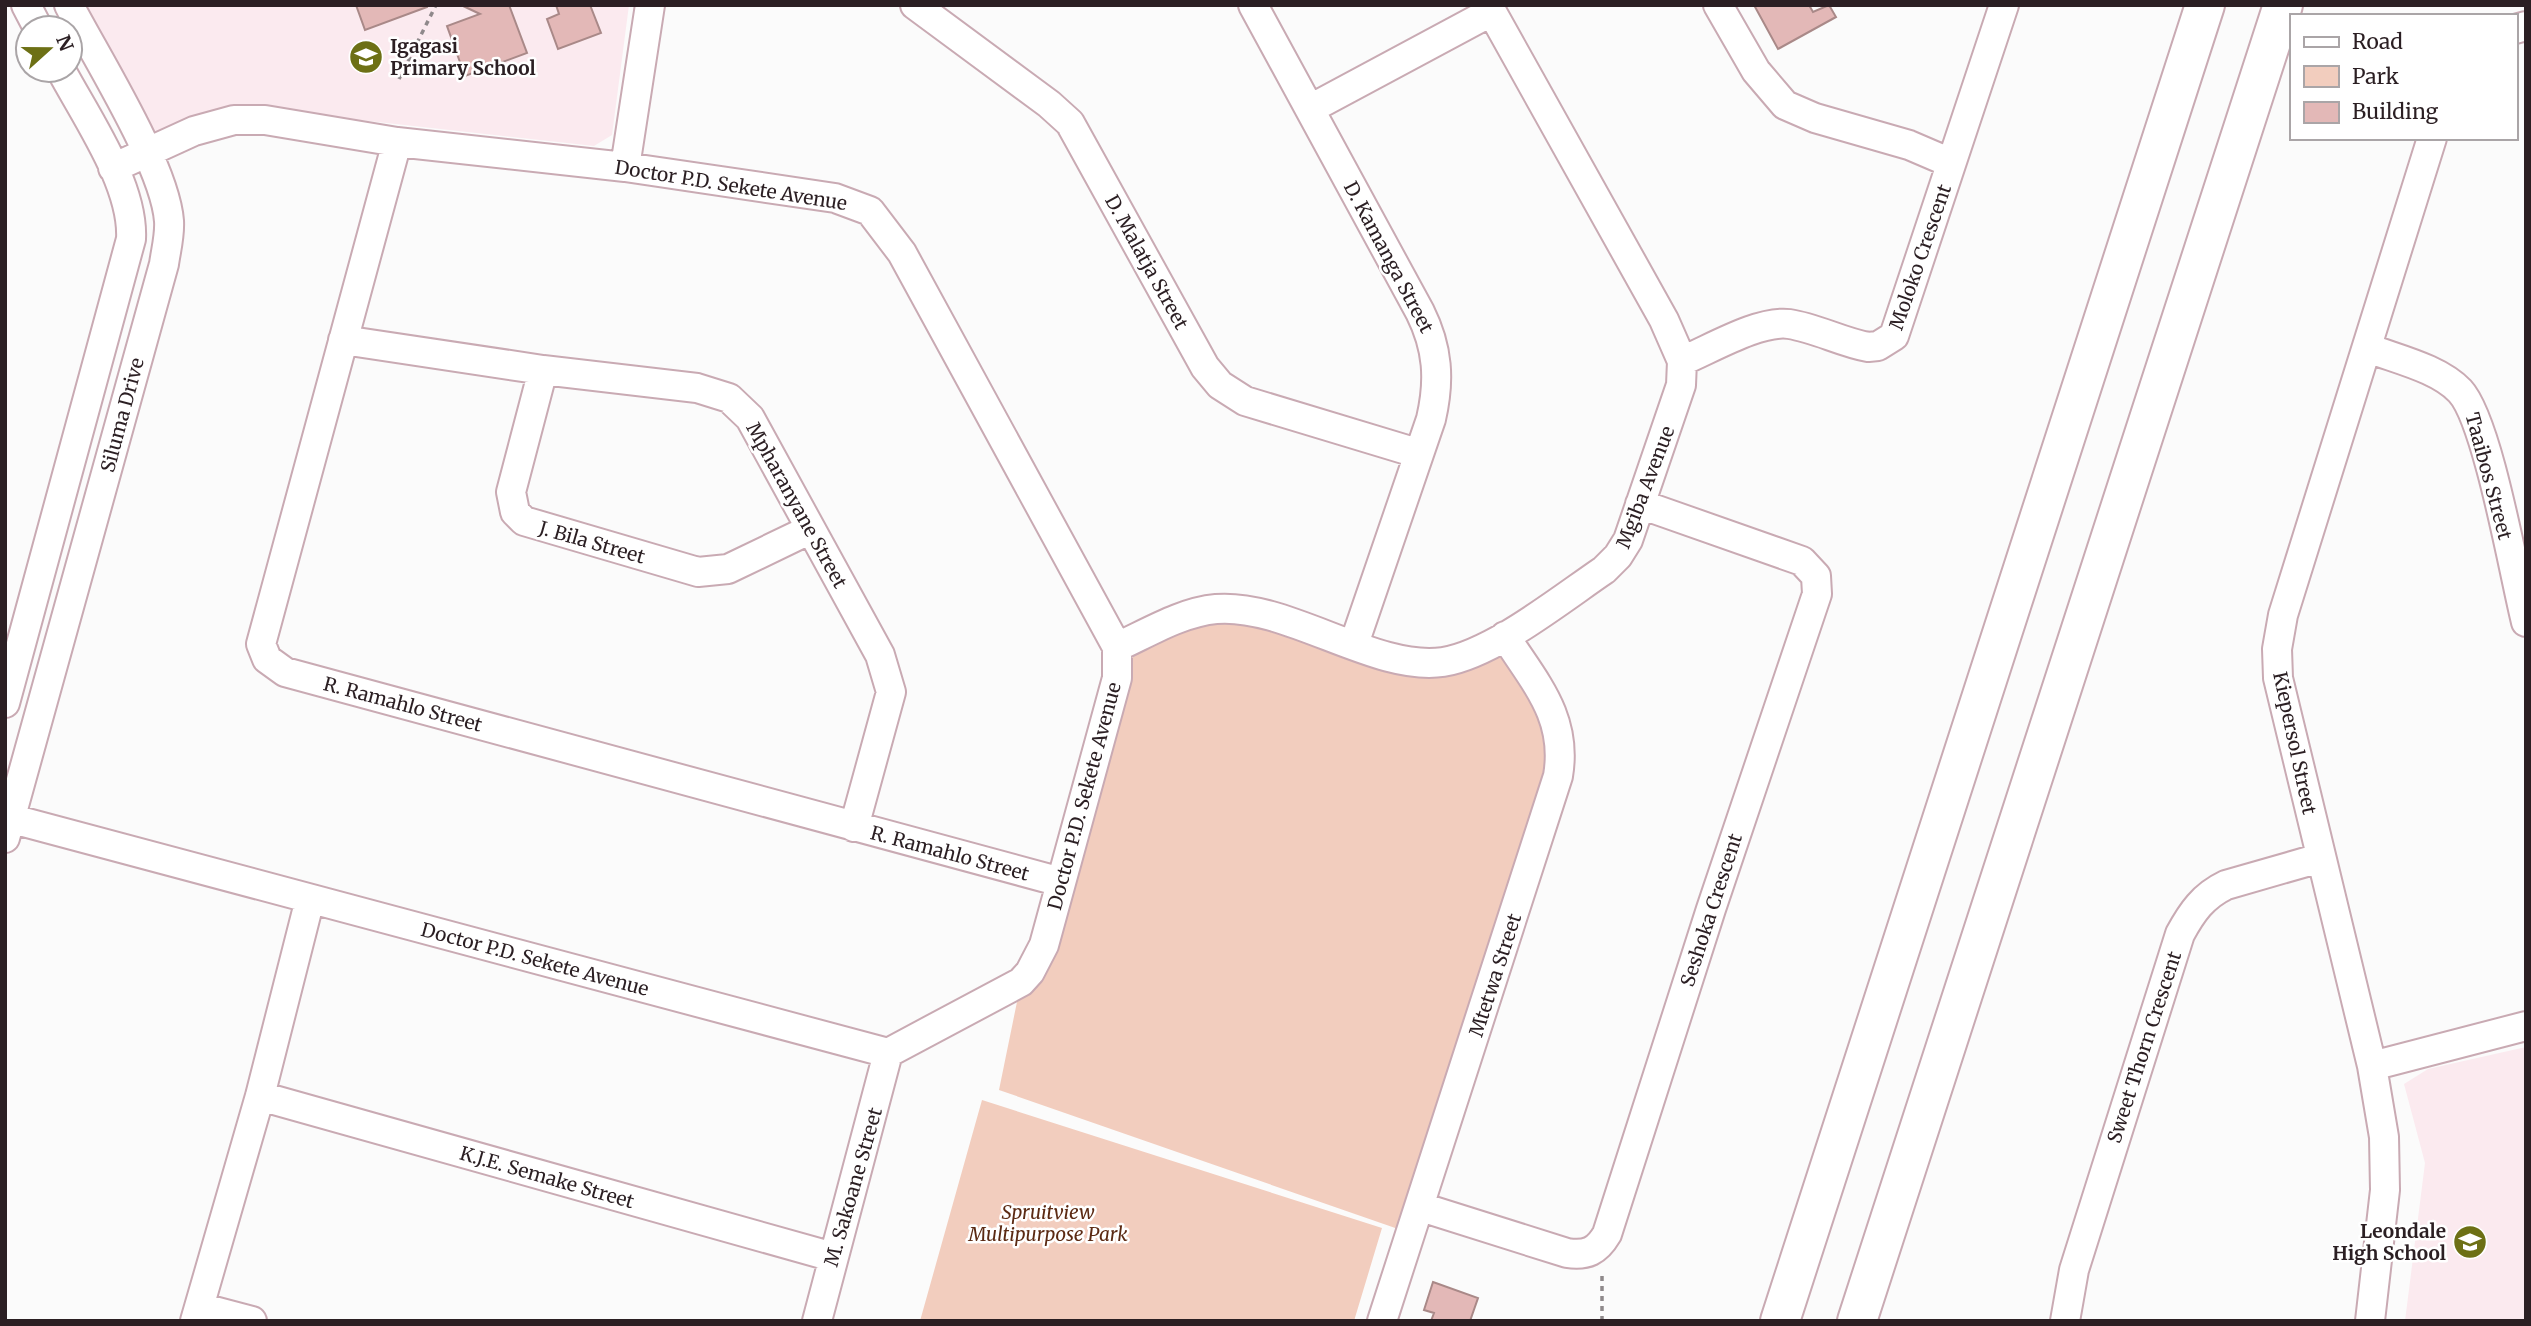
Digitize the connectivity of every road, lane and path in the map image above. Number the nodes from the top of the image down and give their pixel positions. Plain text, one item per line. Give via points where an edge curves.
1 (69, 5) edge
2 (436, 5) edge
3 (650, 5) edge
4 (915, 5) edge
5 (1253, 5) edge
6 (1718, 5) edge
7 (2004, 5) edge
8 (2205, 5) edge
9 (2283, 5) edge
10 (1490, 9) edge
11 (399, 79) dead end
12 (68, 84) edge
13 (1310, 109) junction
14 (2431, 140) edge
15 (397, 142) junction
16 (146, 152) junction
17 (1951, 163) junction
18 (625, 167) junction
19 (113, 168) junction
20 (342, 340) junction
21 (2368, 348) junction
22 (1682, 361) junction
23 (543, 370) junction
24 (1417, 453) junction
25 (1640, 504) junction
26 (809, 530) junction
27 (2526, 622) edge
28 (1505, 636) junction
29 (1354, 644) junction
30 (1117, 647) junction
31 (5, 703) edge
32 (7, 825) edge
33 (854, 827) junction
34 (2320, 858) junction
35 (1060, 882) junction
36 (310, 899) junction
37 (2526, 1026) edge
38 (888, 1053) junction
39 (2372, 1066) junction
40 (260, 1096) junction
41 (1421, 1207) junction
42 (1591, 1253) junction
43 (833, 1257) junction
44 (197, 1314) edge
45 (252, 1321) edge
46 (817, 1321) edge
47 (1382, 1321) edge
48 (1602, 1321) edge
49 (1780, 1321) edge
50 (1857, 1321) edge
51 (2065, 1321) edge
52 (2370, 1321) edge

1 - 16 street, Siluma Drive
2 - 11 path
3 - 18 street
4 - 24 street, D. Malatja Street via 1070,124 1220,385 1245,401
5 - 13 street, D. Kamanga Street
6 - 17 street, Moloko Crescent via 1755,71 1785,106
7 - 17 street, Moloko Crescent
8 - 49 highway
9 - 50 highway
10 - 13 street
10 - 22 street via 1656,305
12 - 19 street, Siluma Drive
13 - 24 street, D. Kamanga Street via 1430,332 1437,366 1436,399
14 - 21 street, Kiepersol Street
15 - 16 street, Doctor P.D. Sekete Avenue via 250,119 194,131
15 - 18 street, Doctor P.D. Sekete Avenue
15 - 20 street, R. Ramahlo Street
16 - 19 street, Doctor P.D. Sekete Avenue
16 - 32 street, Siluma Drive via 169,222 164,264
17 - 22 street, Moloko Crescent via 1900,326 1889,340 1868,347 1779,324 1753,330
18 - 30 street, Doctor P.D. Sekete Avenue via 835,198 870,211 902,253
19 - 31 street, Siluma Drive via 130,215 129,250
20 - 23 street, Mpharanyane Street
20 - 33 street, R. Ramahlo Street via 261,644 272,664 285,672
21 - 27 street, Taaibos Street via 2438,376 2468,401 2482,437
21 - 34 street, Kiepersol Street via 2283,615 2277,649 2278,678
22 - 25 street, Mgiba Avenue via 1681,385
23 - 26 street, Mpharanyane Street via 696,388 729,398 750,418
23 - 26 street, J. Bila Street via 511,492 512,504 524,521 698,572 728,569
24 - 29 street, D. Kamanga Street
25 - 28 street, Mgiba Avenue via 1618,556 1604,570
25 - 42 street, Seshoka Crescent via 1802,561 1816,576 1818,588 1607,1234
26 - 33 street, Mpharanyane Street via 890,681 889,706
28 - 29 street, Mgiba Avenue via 1463,656 1425,663
28 - 41 street, Mtetwa Street via 1550,705 1561,740 1561,760
29 - 30 street, Mgiba Avenue via 1237,608 1193,614
30 - 35 street, Doctor P.D. Sekete Avenue via 1117,678
32 - 36 street, Doctor P.D. Sekete Avenue
33 - 35 street, R. Ramahlo Street
34 - 39 street, Kiepersol Street
34 - 51 street, Sweet Thorn Crescent via 2226,885 2212,891 2192,912 2180,934 2067,1292
35 - 38 street, Doctor P.D. Sekete Avenue via 1044,945 1021,982
36 - 38 street, Doctor P.D. Sekete Avenue
36 - 40 street
37 - 39 street
38 - 43 street, M. Sakoane Street
39 - 52 street, Kiepersol Street via 2386,1170
40 - 43 street, K.J.E. Semake Street
40 - 44 street
41 - 42 street via 1567,1253
41 - 47 street, Mtetwa Street
42 - 48 path via 1601,1261
43 - 46 street, M. Sakoane Street
44 - 45 street

